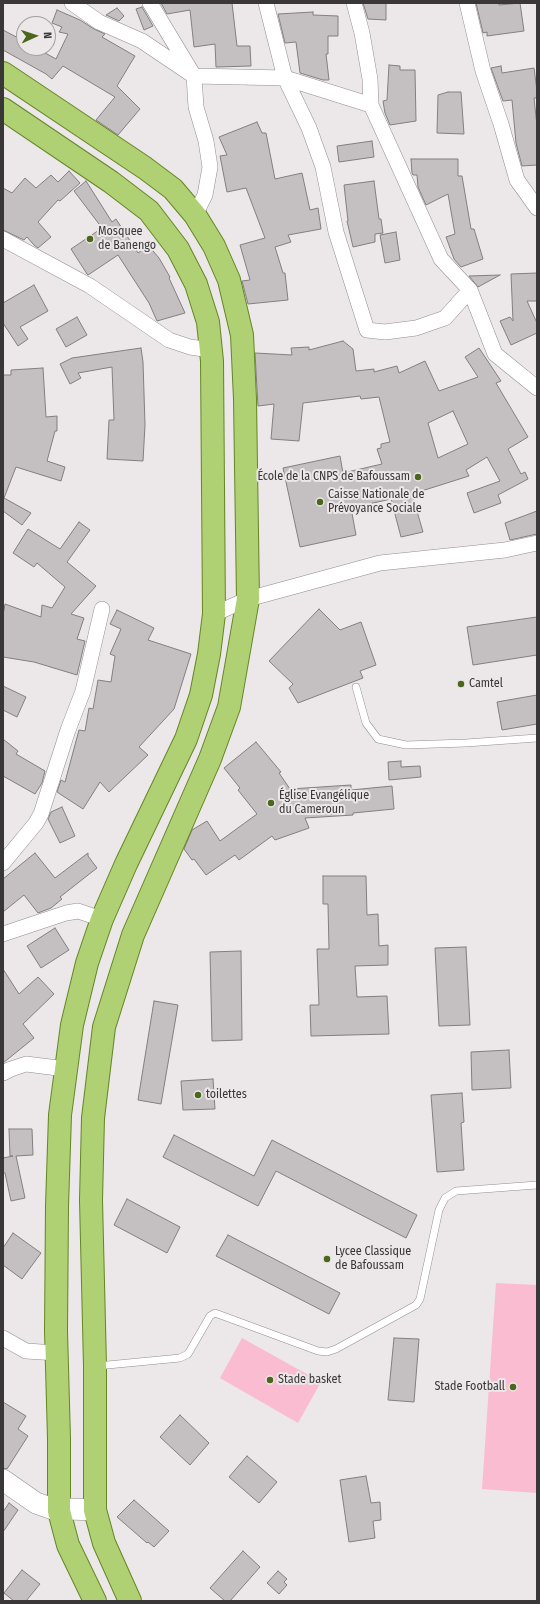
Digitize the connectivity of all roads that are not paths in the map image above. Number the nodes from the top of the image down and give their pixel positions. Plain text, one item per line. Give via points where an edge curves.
1 (72, 3) edge
2 (150, 3) edge
3 (266, 3) edge
4 (354, 3) edge
5 (467, 3) edge
6 (3, 73) edge
7 (194, 76) junction
8 (285, 78) junction
9 (371, 105) junction
10 (3, 109) edge
11 (537, 208) edge
12 (196, 215) junction
13 (3, 238) edge
14 (470, 290) junction
15 (211, 350) junction
16 (537, 388) edge
17 (537, 543) edge
18 (248, 600) junction
19 (102, 609) dead end
20 (214, 614) junction
21 (356, 687) dead end
22 (537, 738) edge
23 (3, 864) edge
24 (102, 919) junction
25 (3, 934) edge
26 (66, 1069) junction
27 (3, 1074) edge
28 (537, 1185) edge
29 (3, 1338) edge
30 (57, 1353) junction
31 (95, 1366) junction
32 (3, 1480) edge
33 (95, 1510) junction
34 (59, 1511) junction
35 (95, 1601) edge
36 (130, 1601) edge

1 - 7 street via 99,22 142,41
2 - 7 street
3 - 8 street
4 - 9 street via 370,79
5 - 11 street via 483,71 517,180
6 - 12 main road via 151,172 173,189
7 - 8 street
7 - 12 street via 196,107 206,141 210,167 205,195
8 - 9 street
8 - 14 street via 309,128 323,167 336,232 367,330 385,332 416,328 446,318
9 - 14 street via 441,259
10 - 15 main road via 111,182 149,211 178,248 196,284 208,322
12 - 18 main road via 214,246 229,280 242,336
13 - 15 street via 90,286 169,340
14 - 16 street via 495,354
15 - 20 main road
17 - 18 street via 505,550 380,563
18 - 20 street
18 - 31 main road via 229,707 210,759 133,935 104,1027 92,1148
19 - 23 street via 83,691 41,814
20 - 24 main road via 201,695 186,739
21 - 22 lane via 366,723 378,739 406,744
24 - 25 street via 78,912 66,913
24 - 26 main road via 87,963 72,1025
26 - 27 street via 26,1064
26 - 30 main road via 60,1115 57,1206
28 - 31 lane via 456,1191 445,1198 439,1210 420,1298 416,1305 336,1349 318,1351 215,1313 210,1316 188,1354 180,1358
29 - 30 street via 26,1351
30 - 34 main road
31 - 33 main road
32 - 34 street via 36,1503
33 - 34 street
33 - 36 main road via 104,1543
34 - 35 main road via 68,1545

